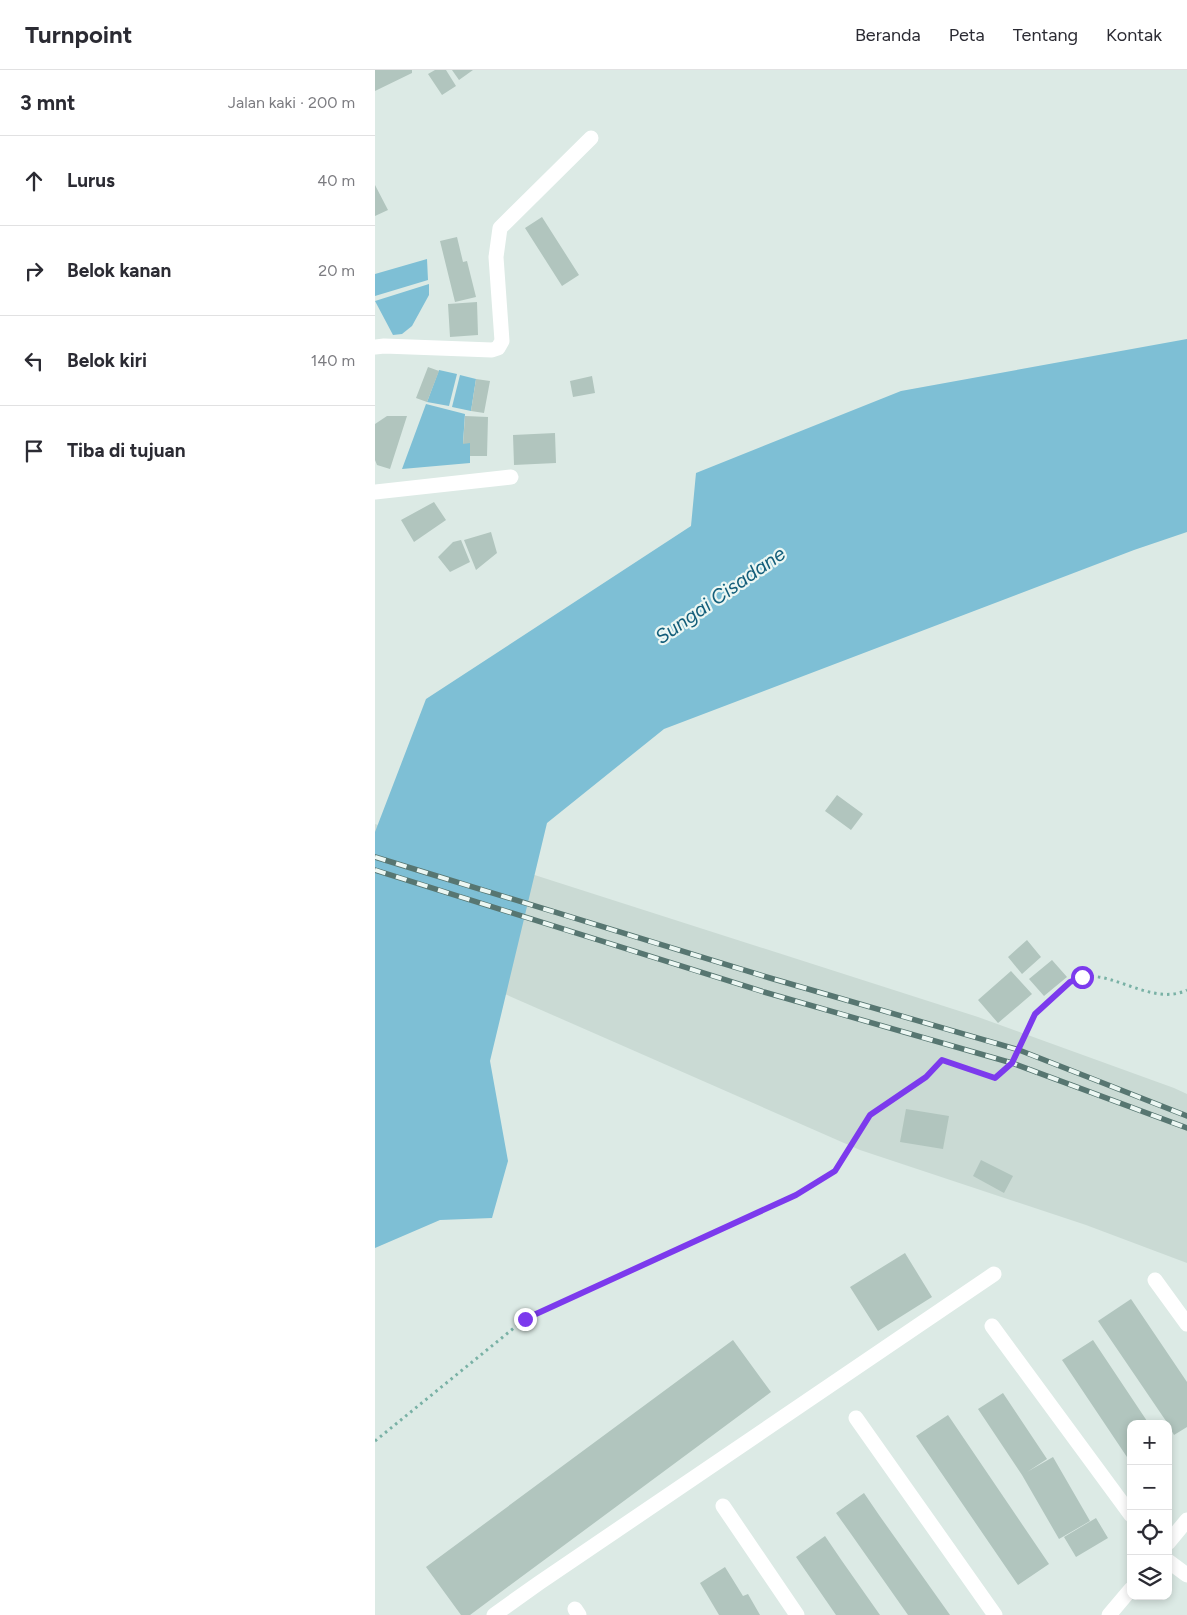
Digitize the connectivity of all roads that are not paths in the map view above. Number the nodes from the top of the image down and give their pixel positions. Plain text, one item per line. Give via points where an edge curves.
1 (591, 138) dead end
2 (375, 347) edge
3 (511, 477) dead end
4 (375, 492) edge
5 (994, 1274) dead end
6 (1155, 1280) dead end
7 (1187, 1324) edge
8 (992, 1326) dead end
9 (855, 1418) dead end
10 (723, 1506) dead end
11 (1127, 1510) edge
12 (1187, 1520) edge
13 (1172, 1538) edge
14 (1172, 1564) edge
15 (1187, 1575) edge
16 (1127, 1593) edge
17 (494, 1615) edge
18 (797, 1615) edge
19 (995, 1615) edge
20 (1109, 1615) edge

1 - 2 street via 500,228 496,257 502,341 498,348
3 - 4 street
5 - 17 street
6 - 7 street
8 - 11 street
9 - 19 street
10 - 18 street
12 - 13 street
14 - 15 street
16 - 20 street

